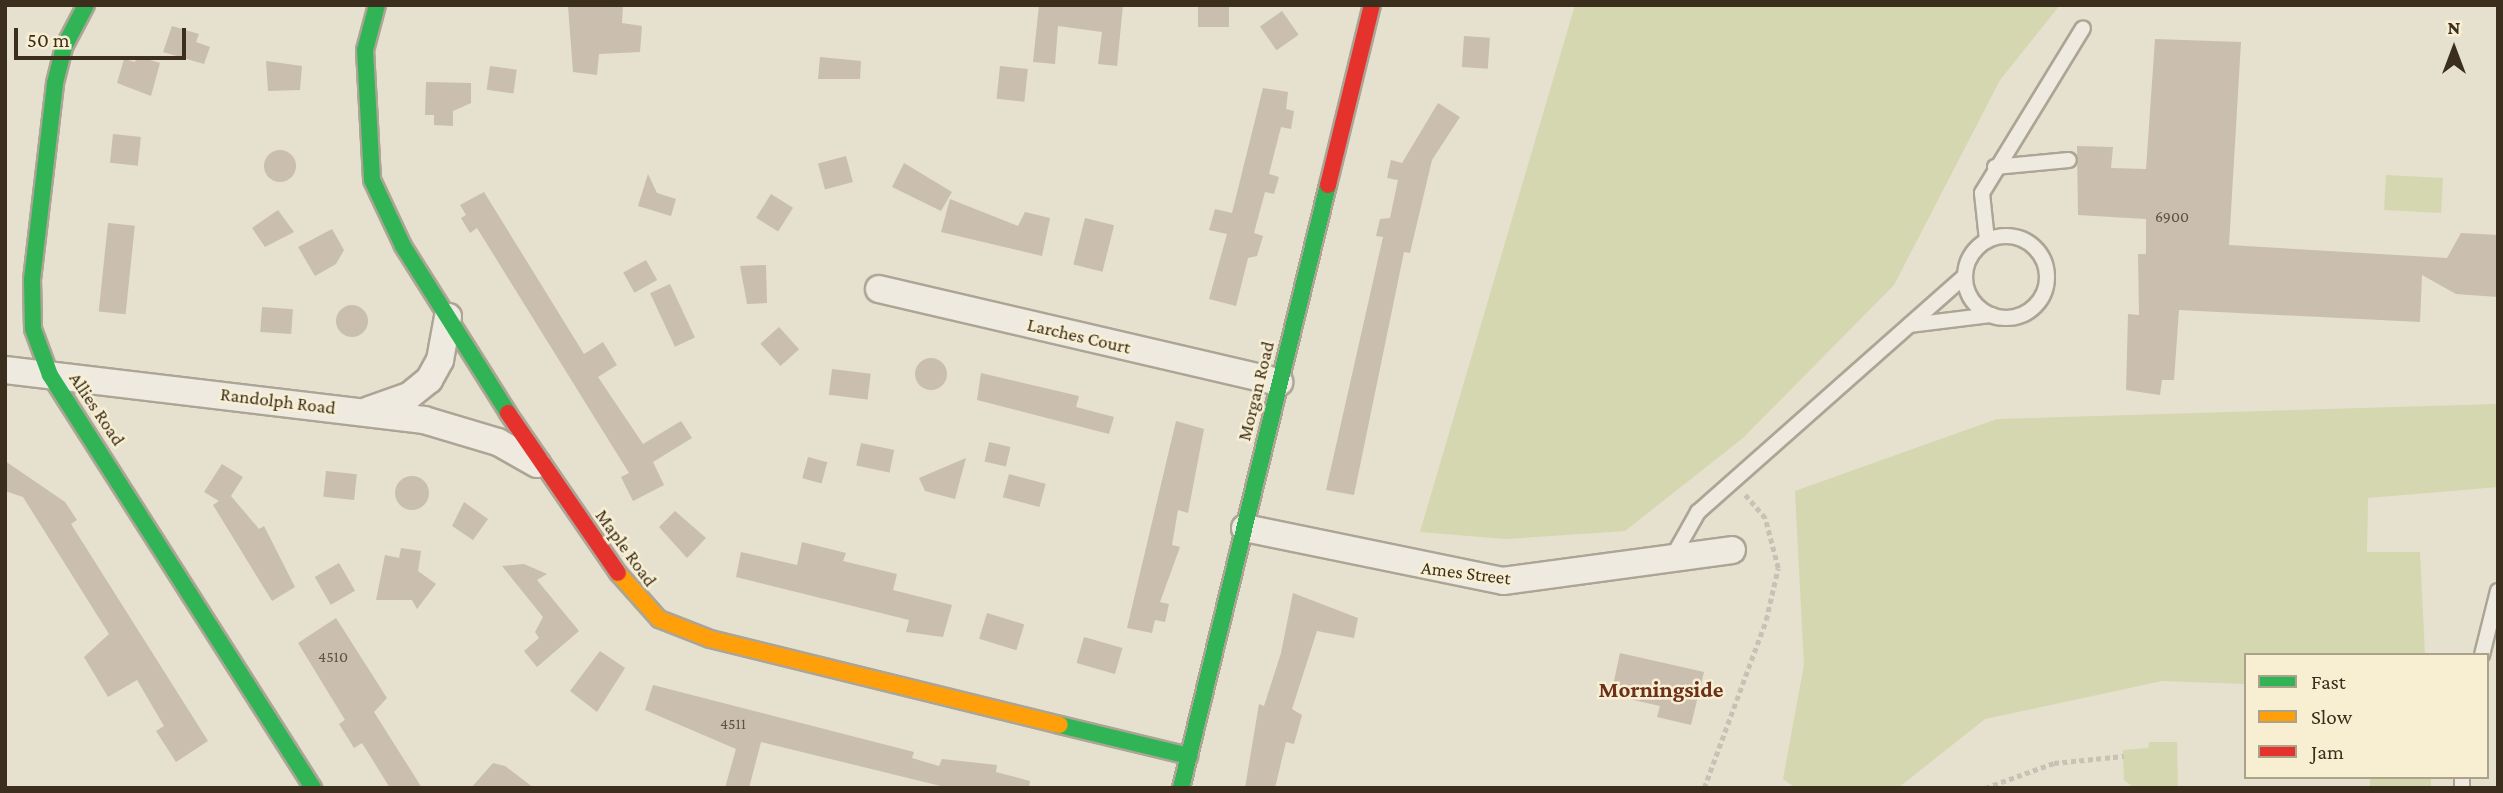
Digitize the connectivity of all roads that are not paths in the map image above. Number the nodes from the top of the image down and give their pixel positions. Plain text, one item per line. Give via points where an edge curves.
1 (86, 5) edge
2 (377, 5) edge
3 (1372, 5) edge
4 (2083, 28) dead end
5 (2069, 160) dead end
6 (1995, 167) junction
7 (1987, 240) junction
8 (1965, 276) junction
9 (879, 289) dead end
10 (1991, 315) junction
11 (448, 317) junction
12 (1910, 325) junction
13 (5, 370) edge
14 (50, 375) junction
15 (1279, 382) junction
16 (364, 411) junction
17 (541, 467) junction
18 (1245, 528) junction
19 (1732, 550) dead end
20 (1672, 558) junction
21 (2498, 591) edge
22 (2482, 653) edge
23 (1189, 756) junction
24 (313, 788) edge
25 (1181, 788) edge

1 - 14 street, Allies Road via 64,47 55,84 32,280 33,329
2 - 11 street, Maple Road via 365,50 364,100 372,180 402,246
3 - 15 street, Morgan Road
4 - 6 lane
5 - 6 lane
6 - 7 lane via 1982,193
7 - 8 lane via 1968,261
7 - 10 lane via 2001,236 2030,243 2047,277 2030,309
8 - 10 lane via 1972,299
8 - 12 lane
9 - 15 street, Larches Court
10 - 12 lane
11 - 16 street via 440,360 429,380 409,396
11 - 17 street, Maple Road
12 - 20 lane via 1698,512
13 - 14 street, Randolph Road
14 - 16 street, Randolph Road
14 - 24 street, Allies Road
15 - 18 street, Morgan Road
16 - 17 street, Randolph Road via 463,430
17 - 23 street, Maple Road via 622,583 659,619 682,629
18 - 20 street, Ames Street via 1446,575 1503,581
18 - 23 street, Morgan Road
19 - 20 street, Ames Street
21 - 22 lane
23 - 25 street, Morgan Road

